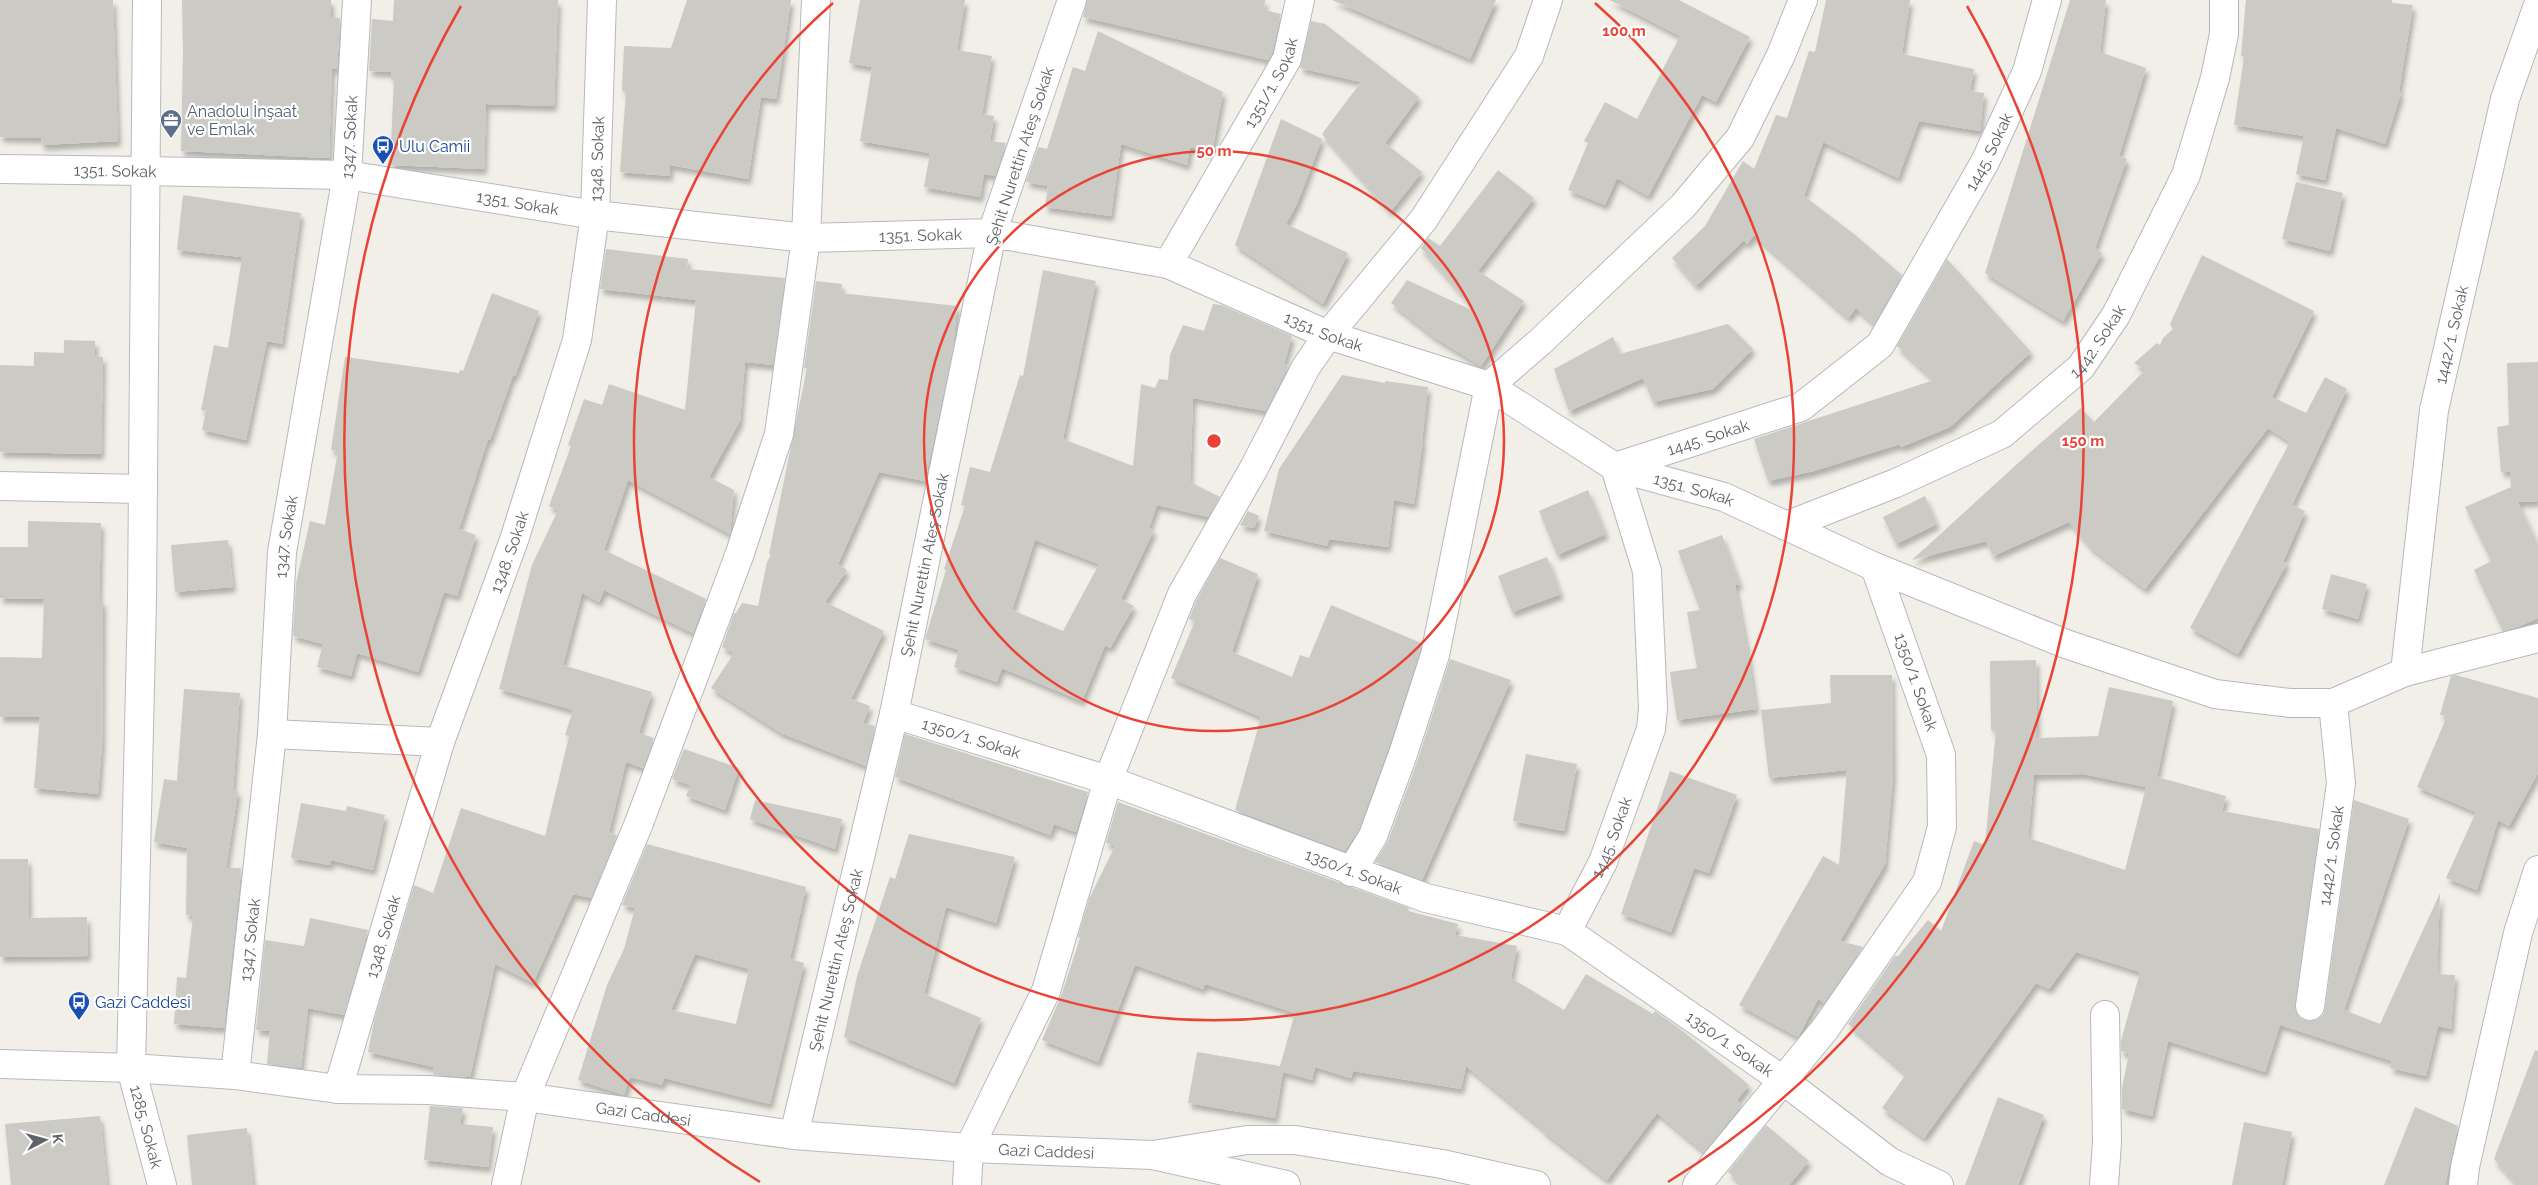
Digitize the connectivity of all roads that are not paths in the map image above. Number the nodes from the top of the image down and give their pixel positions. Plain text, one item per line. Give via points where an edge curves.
1 (147, 0) edge
2 (357, 0) edge
3 (602, 0) edge
4 (816, 0) edge
5 (1072, 0) edge
6 (1300, 0) edge
7 (1548, 0) edge
8 (1803, 0) edge
9 (2047, 0) edge
10 (2224, 0) edge
11 (2538, 5) edge
12 (0, 169) edge
13 (146, 171) junction
14 (347, 175) junction
15 (595, 215) junction
16 (992, 233) junction
17 (806, 238) junction
18 (1168, 264) junction
19 (1328, 335) junction
20 (1489, 386) junction
21 (1615, 467) junction
22 (0, 486) edge
23 (143, 489) junction
24 (1786, 526) junction
25 (1875, 567) junction
26 (2538, 638) edge
27 (2405, 672) junction
28 (2333, 703) junction
29 (894, 714) junction
30 (272, 734) junction
31 (440, 742) junction
32 (1108, 780) junction
33 (2538, 870) edge
34 (1351, 872) junction
35 (1566, 931) junction
36 (2310, 1006) dead end
37 (2105, 1015) dead end
38 (0, 1064) edge
39 (131, 1068) junction
40 (235, 1075) junction
41 (1784, 1081) junction
42 (338, 1089) junction
43 (525, 1096) junction
44 (794, 1135) junction
45 (969, 1148) junction
46 (1153, 1155) junction
47 (162, 1185) edge
48 (506, 1185) edge
49 (968, 1185) edge
50 (1286, 1185) edge
51 (1536, 1185) edge
52 (1697, 1185) edge
53 (1939, 1185) edge
54 (2104, 1185) edge
55 (2463, 1185) edge

1 - 13 street, 1285. Sokak
2 - 14 street, 1347. Sokak
3 - 15 street, 1348. Sokak
4 - 17 street
5 - 16 street, Şehit Nurettin Ateş Sokak
6 - 18 street, 1351/1. Sokak via 1287,59
7 - 19 street via 1529,56 1424,219
8 - 20 street via 1781,55 1740,138 1683,206
9 - 21 street, 1445. Sokak via 2027,71 1985,162 1880,345 1802,407
10 - 24 street, 1442. Sokak via 2224,34 2215,78 2186,175 2116,315 2082,367 2002,434 1896,483
11 - 27 street, 1442/1. Sokak via 2505,99 2434,410
12 - 13 street, 1351. Sokak
13 - 14 street, 1351. Sokak
13 - 23 street, 1285. Sokak
14 - 15 street, 1351. Sokak
14 - 30 street, 1347. Sokak via 282,552
15 - 17 street, 1351. Sokak
15 - 31 street, 1348. Sokak via 577,340 514,540
16 - 17 street, 1351. Sokak
16 - 18 street, 1351. Sokak
16 - 29 street, Şehit Nurettin Ateş Sokak
17 - 43 street via 779,434 740,553 639,823
18 - 19 street, 1351. Sokak
19 - 20 street, 1351. Sokak
19 - 32 street via 1306,367 1254,468 1182,594
20 - 21 street, 1351. Sokak
20 - 34 street via 1435,655 1373,836
21 - 24 street, 1351. Sokak via 1724,497
21 - 35 street, 1445. Sokak via 1647,571 1653,708 1651,730 1603,862
22 - 23 street
23 - 39 street, 1285. Sokak
24 - 25 street, 1351. Sokak
25 - 28 street, 1351. Sokak via 2066,644 2215,694 2290,704
25 - 41 street, 1350/1. Sokak via 1941,755 1942,827 1927,882 1825,1029
26 - 27 street
27 - 28 street
28 - 36 street, 1442/1. Sokak via 2341,783
29 - 32 street, 1350/1. Sokak
29 - 44 street, Şehit Nurettin Ateş Sokak
30 - 31 street
30 - 40 street, 1347. Sokak
31 - 42 street, 1348. Sokak
32 - 34 street, 1350/1. Sokak
32 - 45 street via 1046,991
33 - 55 street via 2518,932
34 - 35 street, 1350/1. Sokak via 1426,898
35 - 41 street, 1350/1. Sokak
37 - 54 street
38 - 39 street, Gazi Caddesi
39 - 40 street, Gazi Caddesi
39 - 47 street, 1285. Sokak
40 - 42 street, Gazi Caddesi
41 - 52 street, 1350/1. Sokak
41 - 53 street, 1350/1. Sokak via 1890,1162
42 - 43 street, Gazi Caddesi
43 - 44 street, Gazi Caddesi
43 - 48 street
44 - 45 street, Gazi Caddesi
45 - 46 street, Gazi Caddesi
45 - 49 street
46 - 50 street, Gazi Caddesi
46 - 51 street via 1247,1140 1295,1140 1442,1164

